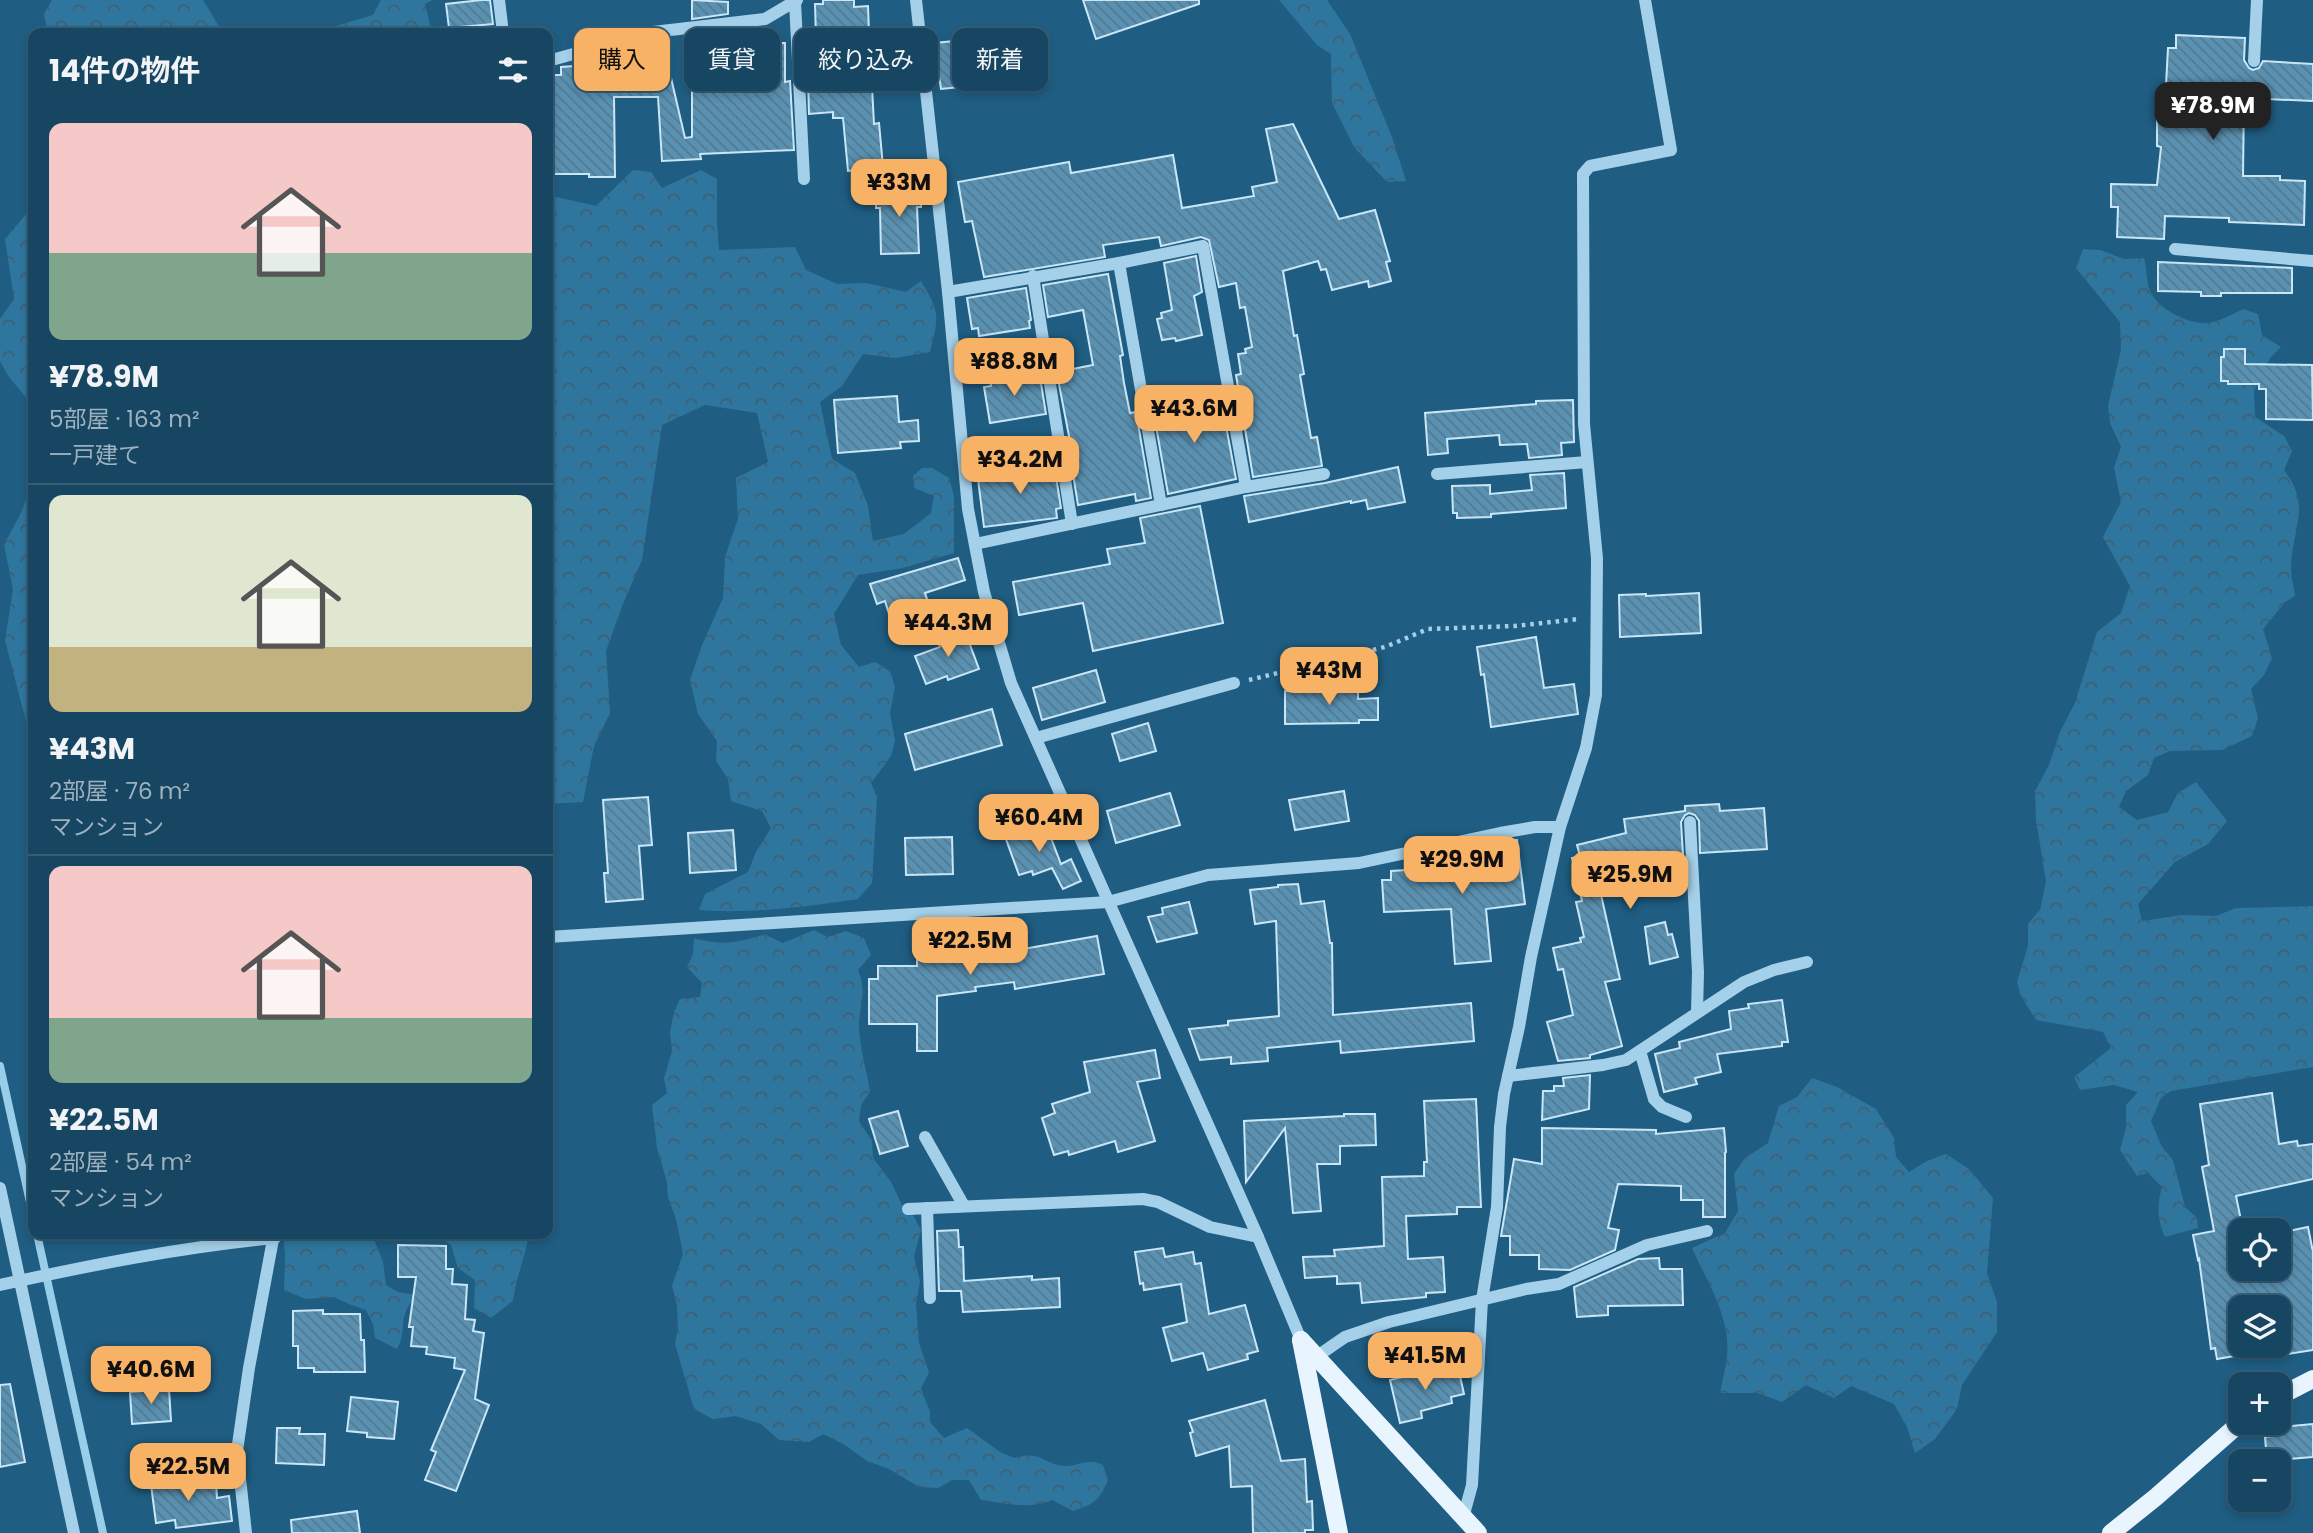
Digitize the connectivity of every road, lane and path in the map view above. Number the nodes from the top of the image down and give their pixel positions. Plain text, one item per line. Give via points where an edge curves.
1 (499, 0) edge
2 (916, 0) edge
3 (1646, 0) edge
4 (2257, 0) edge
5 (796, 1) edge
6 (502, 28) edge
7 (553, 60) edge
8 (2255, 61) dead end
9 (804, 179) dead end
10 (2175, 249) dead end
11 (2313, 261) edge
12 (1119, 263) junction
13 (1033, 276) junction
14 (948, 292) junction
15 (1587, 462) junction
16 (1324, 474) dead end
17 (1437, 474) dead end
18 (1246, 487) junction
19 (1161, 505) junction
20 (1072, 524) junction
21 (975, 544) junction
22 (1597, 618) junction
23 (1234, 683) joint
24 (1035, 738) junction
25 (1690, 822) dead end
26 (1560, 827) junction
27 (1108, 902) junction
28 (553, 937) edge
29 (1807, 962) dead end
30 (1697, 1012) junction
31 (1640, 1051) junction
32 (1508, 1076) junction
33 (1686, 1117) dead end
34 (925, 1138) dead end
35 (0, 1188) edge
36 (964, 1206) junction
37 (927, 1208) junction
38 (908, 1209) dead end
39 (1707, 1231) dead end
40 (1258, 1237) junction
41 (255, 1239) edge
42 (273, 1239) edge
43 (20, 1280) junction
44 (0, 1285) edge
45 (929, 1298) dead end
46 (1482, 1300) junction
47 (1301, 1340) junction
48 (1316, 1357) junction
49 (2313, 1379) edge
50 (2291, 1390) edge
51 (2228, 1434) edge
52 (1463, 1518) junction
53 (74, 1533) edge
54 (246, 1533) edge
55 (1339, 1533) edge
56 (1478, 1533) edge
57 (2111, 1533) edge

1 - 6 street
2 - 14 street
3 - 15 street via 1671,150 1590,166 1583,174
4 - 8 street
5 - 7 street via 765,19 653,32
5 - 9 street
10 - 11 street
12 - 13 street
12 - 18 street via 1203,246
12 - 19 street
13 - 14 street
13 - 20 street
14 - 21 street
15 - 17 street
15 - 22 street via 1597,558
16 - 18 street
18 - 19 street
19 - 20 street
20 - 21 street
21 - 24 street via 1011,683
22 - 23 path via 1428,629 1385,647
22 - 26 street via 1596,695 1586,748
23 - 24 street
24 - 27 street
25 - 30 street
26 - 27 street via 1500,833 1359,863 1208,875
26 - 32 street
27 - 28 street
27 - 40 street
29 - 30 street via 1744,982
30 - 31 street
31 - 32 street via 1603,1065
31 - 33 street via 1654,1099
32 - 46 street via 1500,1127 1497,1207
34 - 36 street
35 - 43 street
36 - 37 street
36 - 40 street via 1143,1199 1210,1227
37 - 38 street
37 - 45 street
39 - 46 street via 1647,1245 1559,1284
40 - 47 street
41 - 43 street
42 - 54 street via 237,1451
43 - 44 street
43 - 53 street
46 - 48 street via 1345,1337
46 - 52 street via 1472,1485
47 - 48 main road
47 - 55 main road
48 - 52 main road
49 - 50 main road
51 - 57 main road
52 - 56 main road

